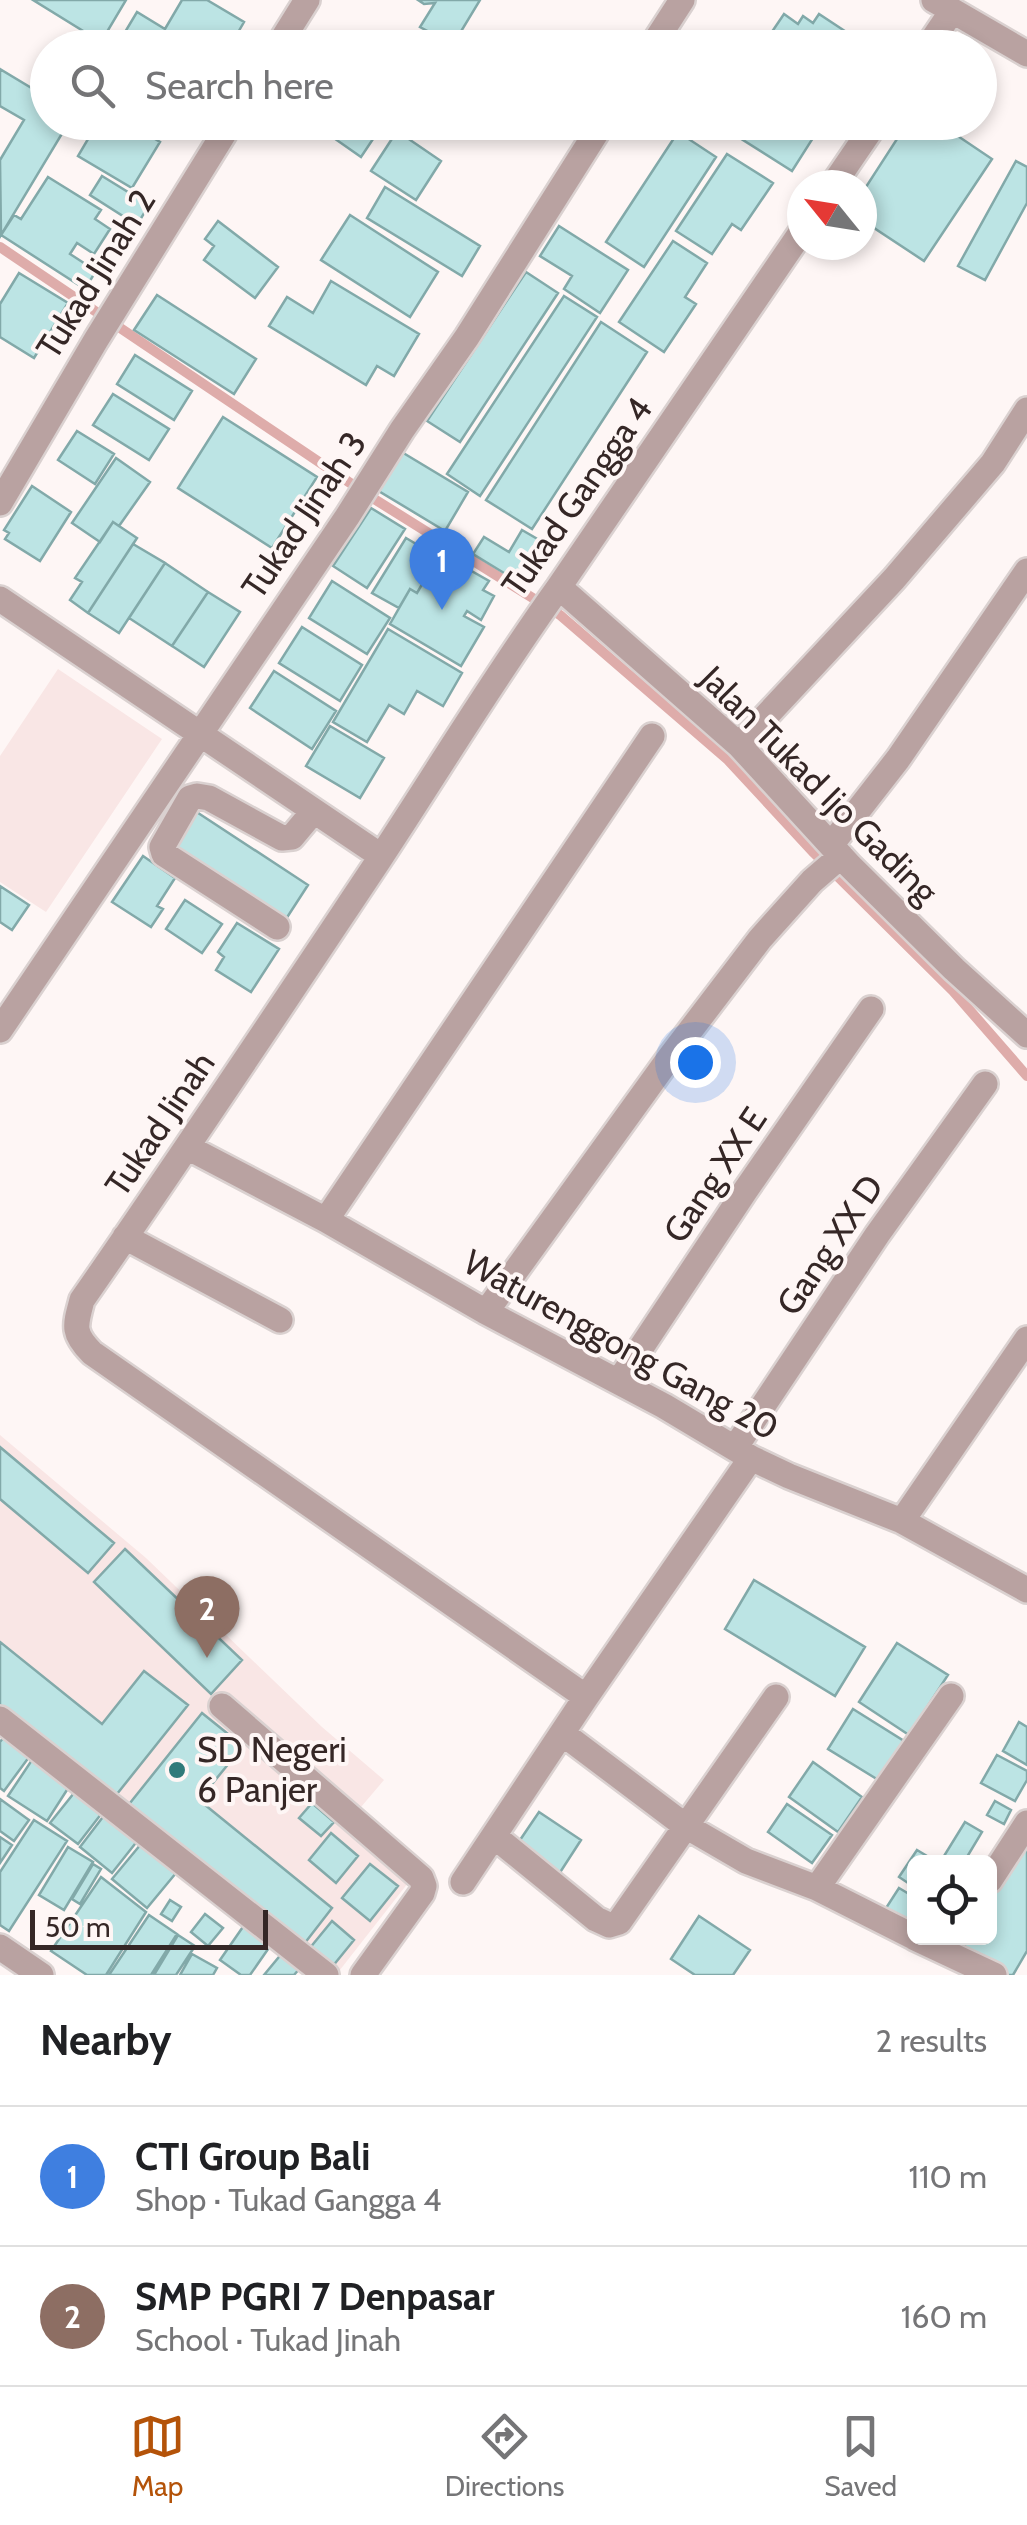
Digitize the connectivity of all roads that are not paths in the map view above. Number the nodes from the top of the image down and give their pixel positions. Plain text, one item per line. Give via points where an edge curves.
1 (307, 0) edge
2 (682, 0) edge
3 (943, 6) edge
4 (288, 30) edge
5 (663, 30) edge
6 (934, 30) edge
7 (985, 30) edge
8 (997, 37) edge
9 (1027, 54) edge
10 (219, 140) edge
11 (592, 140) edge
12 (864, 140) edge
13 (843, 170) edge
14 (787, 253) edge
15 (1027, 410) edge
16 (0, 503) edge
17 (1027, 571) edge
18 (556, 592) junction
19 (0, 599) edge
20 (199, 733) junction
21 (652, 736) dead end
22 (739, 745) junction
23 (313, 812) junction
24 (381, 856) junction
25 (828, 862) junction
26 (276, 927) dead end
27 (871, 1009) dead end
28 (0, 1030) edge
29 (1027, 1035) edge
30 (985, 1084) dead end
31 (187, 1147) junction
32 (326, 1220) junction
33 (125, 1238) junction
34 (486, 1312) junction
35 (280, 1320) dead end
36 (1027, 1339) edge
37 (619, 1382) junction
38 (743, 1453) junction
39 (902, 1521) junction
40 (1027, 1590) edge
41 (776, 1696) dead end
42 (951, 1696) dead end
43 (586, 1697) junction
44 (222, 1706) dead end
45 (0, 1719) edge
46 (562, 1733) junction
47 (1027, 1823) edge
48 (684, 1825) junction
49 (494, 1836) junction
50 (997, 1869) edge
51 (463, 1882) dead end
52 (816, 1888) junction
53 (907, 1933) edge
54 (949, 1945) edge
55 (0, 1947) edge
56 (40, 1975) edge
57 (326, 1975) edge
58 (363, 1975) edge
59 (994, 1975) edge

1 - 4 street
2 - 5 street
3 - 6 street
3 - 7 street
8 - 9 street
10 - 16 street, Tukad Jinah 2
11 - 20 street, Tukad Jinah 3
12 - 13 street
14 - 18 street, Tukad Gangga 4
15 - 22 street via 919,550
17 - 25 street
18 - 22 street, Jalan Tukad Ijo Gading
18 - 24 street, Tukad Gangga 4
19 - 20 street
20 - 23 street
20 - 28 street, Tukad Jinah 3
21 - 32 street
22 - 25 street, Jalan Tukad Ijo Gading
23 - 24 street
23 - 26 street via 282,838 197,796 162,846 164,854
24 - 31 street, Tukad Jinah
25 - 29 street, Jalan Tukad Ijo Gading
25 - 34 street via 670,1057
27 - 37 street, Gang XX E
30 - 38 street, Gang XX D via 878,1235
31 - 32 street, Waturenggong Gang 20
31 - 33 street, Tukad Jinah
32 - 34 street, Waturenggong Gang 20
33 - 35 street
33 - 43 street, Tukad Jinah via 82,1300 78,1339 92,1353
34 - 37 street, Waturenggong Gang 20
36 - 39 street
37 - 38 street, Waturenggong Gang 20
38 - 39 street, Waturenggong Gang 20
38 - 43 street, Gang XX D
39 - 40 street, Waturenggong Gang 20
41 - 48 street
42 - 52 street
43 - 46 street, Gang XX D
44 - 58 street via 421,1878 422,1892
45 - 57 street
46 - 48 street
46 - 49 street, Gang XX D
47 - 50 street
48 - 49 street via 619,1922 609,1925
48 - 52 street via 746,1861
49 - 51 street, Gang XX D
52 - 53 street
54 - 59 street
55 - 56 street

